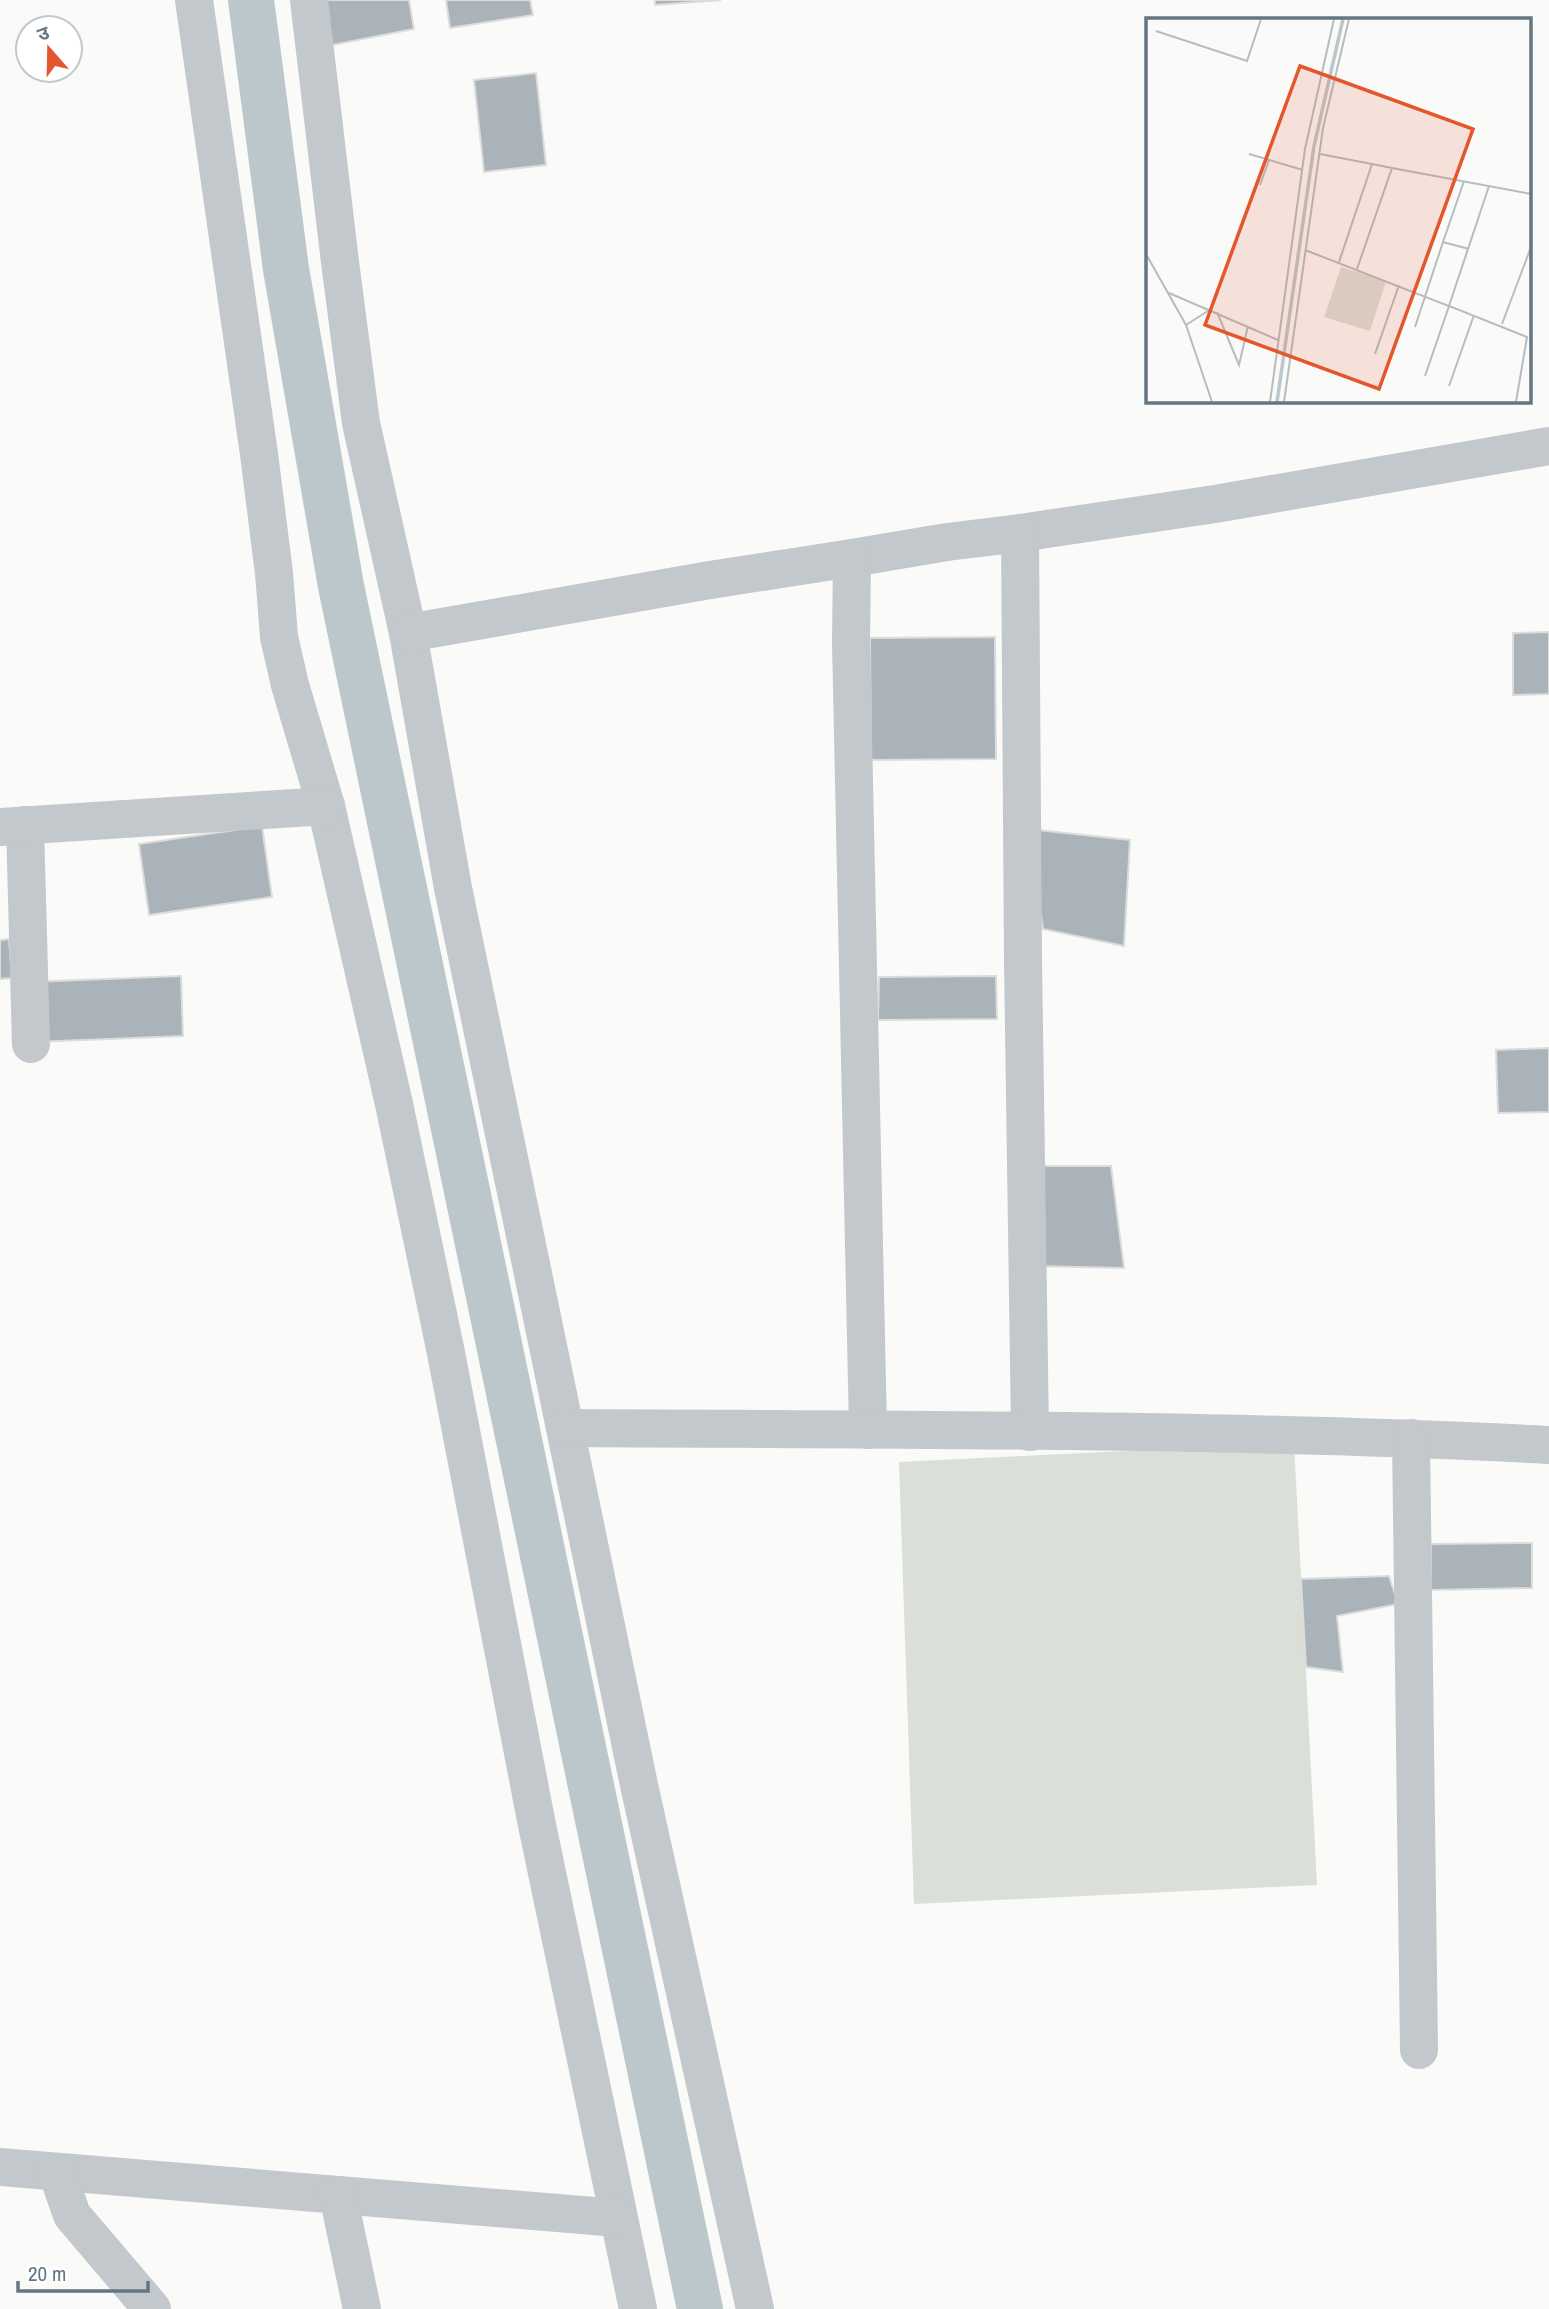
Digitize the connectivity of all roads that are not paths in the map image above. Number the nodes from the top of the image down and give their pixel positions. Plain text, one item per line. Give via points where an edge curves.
1 (194, 0) edge
2 (309, 0) edge
3 (1549, 446) edge
4 (1020, 533) junction
5 (852, 558) junction
6 (408, 633) junction
7 (326, 806) junction
8 (12, 826) edge
9 (31, 1044) dead end
10 (566, 1429) junction
11 (868, 1430) junction
12 (1030, 1432) junction
13 (1411, 1438) junction
14 (1549, 1445) edge
15 (1419, 2049) dead end
16 (0, 2166) edge
17 (57, 2172) junction
18 (338, 2195) junction
19 (618, 2218) junction
20 (152, 2309) edge
21 (362, 2309) edge
22 (638, 2309) edge
23 (755, 2309) edge

1 - 7 street via 260,467 279,637
2 - 6 street via 361,423
3 - 4 street
4 - 5 street
4 - 12 street
5 - 6 street
5 - 11 street
6 - 10 street via 453,888
7 - 8 street
7 - 19 street via 440,1321
8 - 9 street
10 - 11 street
10 - 23 street
11 - 12 street
12 - 13 street
13 - 14 street
13 - 15 street
16 - 17 street
17 - 18 street
17 - 20 street via 72,2215
18 - 19 street
18 - 21 street
19 - 22 street

